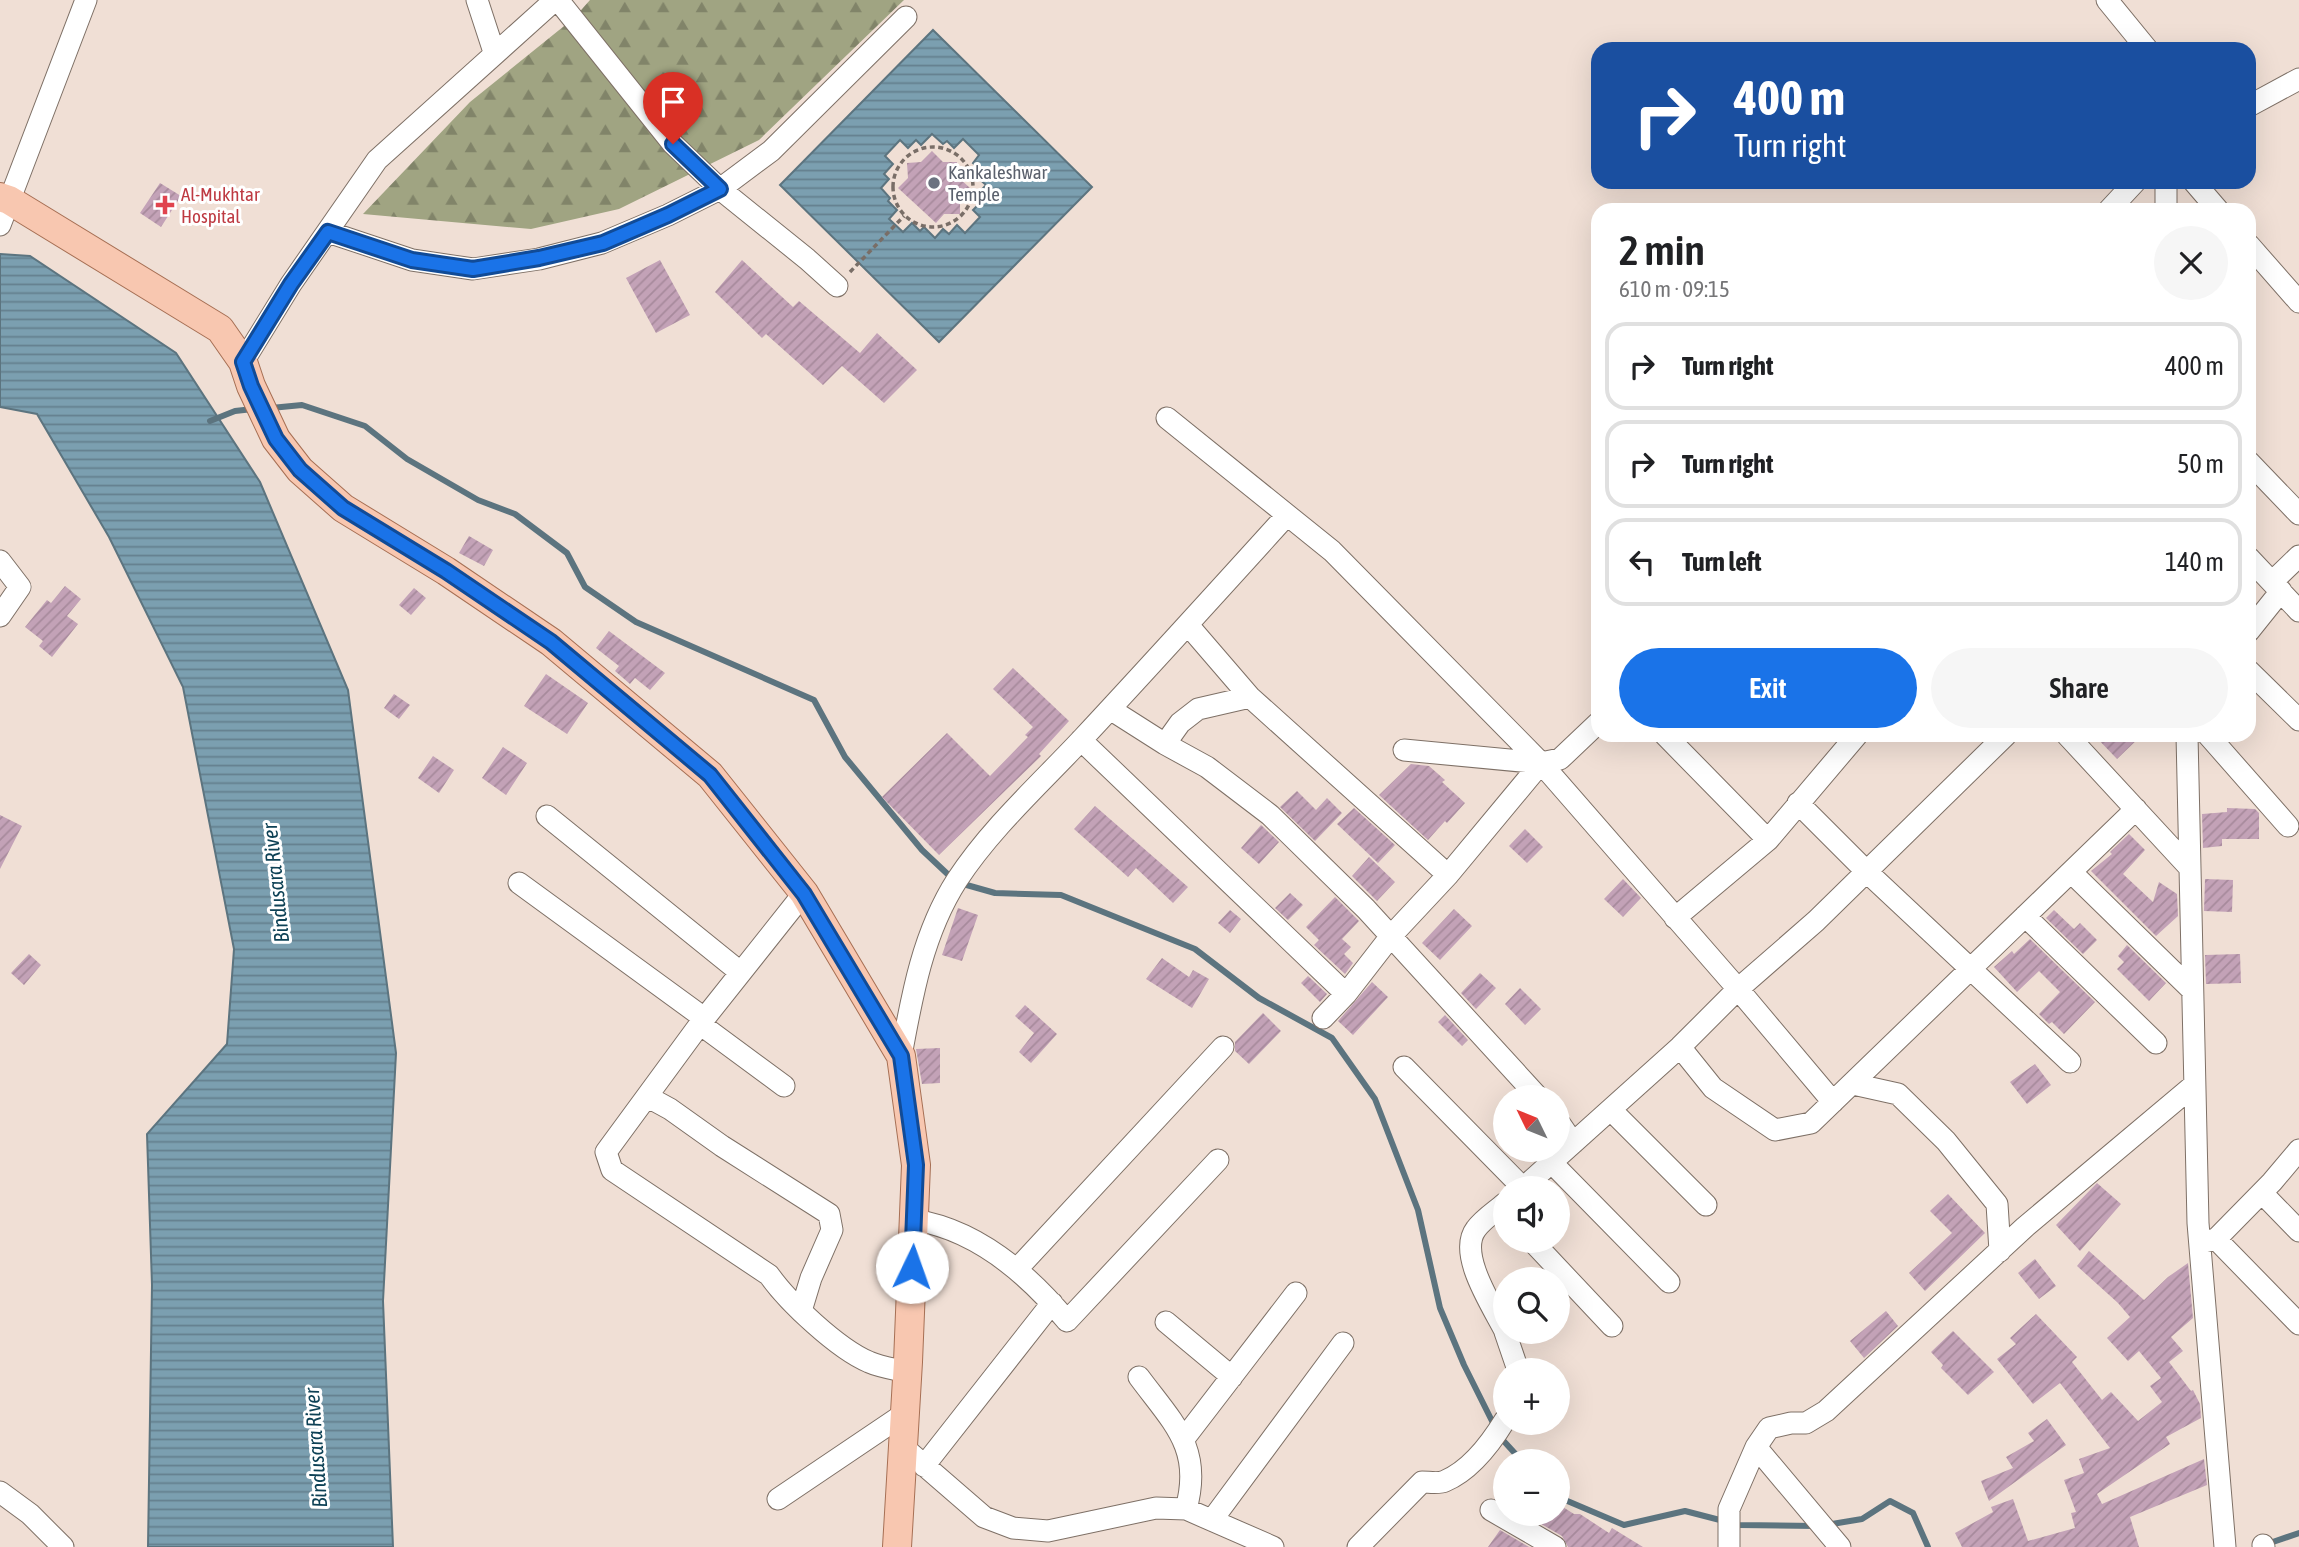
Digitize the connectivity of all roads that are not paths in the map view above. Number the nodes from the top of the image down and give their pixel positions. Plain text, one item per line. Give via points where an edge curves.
1 (86, 0) edge
2 (477, 0) edge
3 (556, 0) edge
4 (2107, 0) edge
5 (906, 18) dead end
6 (2141, 42) edge
7 (494, 52) junction
8 (2297, 87) edge
9 (2256, 103) edge
10 (720, 189) junction
11 (2128, 189) edge
12 (2199, 189) edge
13 (2116, 203) edge
14 (2212, 203) edge
15 (3, 207) edge
16 (328, 232) junction
17 (2256, 255) edge
18 (837, 286) dead end
19 (2299, 302) edge
20 (247, 374) junction
21 (1167, 418) dead end
22 (2256, 469) edge
23 (2299, 514) edge
24 (1287, 515) junction
25 (2299, 556) edge
26 (0, 561) edge
27 (2256, 565) edge
28 (2276, 586) junction
29 (2299, 611) edge
30 (0, 616) edge
31 (2256, 619) edge
32 (1188, 625) junction
33 (2256, 678) edge
34 (1250, 697) junction
35 (1110, 709) junction
36 (2299, 720) edge
37 (1591, 730) edge
38 (1081, 740) junction
39 (1676, 742) edge
40 (1851, 742) edge
41 (1999, 742) edge
42 (2074, 742) edge
43 (2187, 742) edge
44 (2214, 742) edge
45 (1165, 744) junction
46 (1404, 750) dead end
47 (1541, 763) junction
48 (1798, 803) junction
49 (2136, 809) junction
50 (547, 816) dead end
51 (2288, 826) dead end
52 (1768, 840) junction
53 (2189, 867) junction
54 (1867, 872) junction
55 (2071, 872) junction
56 (1448, 875) junction
57 (519, 883) dead end
58 (804, 894) junction
59 (2025, 916) junction
60 (1675, 918) junction
61 (1391, 936) junction
62 (1971, 969) junction
63 (740, 972) junction
64 (1738, 989) junction
65 (2192, 990) junction
66 (1346, 994) junction
67 (1323, 1018) dead end
68 (702, 1021) junction
69 (2156, 1043) dead end
70 (1223, 1047) dead end
71 (1680, 1047) junction
72 (901, 1056) junction
73 (2070, 1062) dead end
74 (1404, 1067) dead end
75 (1853, 1084) junction
76 (2194, 1084) junction
77 (1527, 1085) edge
78 (785, 1086) dead end
79 (648, 1097) junction
80 (1833, 1102) junction
81 (1611, 1110) junction
82 (1570, 1139) edge
83 (1573, 1143) junction
84 (1570, 1146) edge
85 (2299, 1150) edge
86 (1218, 1160) dead end
87 (1551, 1162) joint
88 (1511, 1176) edge
89 (1536, 1176) edge
90 (2262, 1193) junction
91 (1706, 1205) dead end
92 (1493, 1215) edge
93 (915, 1220) junction
94 (2299, 1231) edge
95 (2208, 1241) junction
96 (2000, 1251) junction
97 (1543, 1253) edge
98 (1017, 1269) junction
99 (1669, 1282) dead end
100 (1296, 1293) dead end
101 (1052, 1303) junction
102 (1493, 1307) edge
103 (801, 1311) junction
104 (1166, 1322) dead end
105 (2299, 1324) edge
106 (1612, 1326) dead end
107 (1343, 1343) dead end
108 (907, 1371) junction
109 (1139, 1377) dead end
110 (1232, 1377) junction
111 (904, 1414) junction
112 (1496, 1435) edge
113 (1183, 1440) junction
114 (902, 1446) junction
115 (1756, 1447) junction
116 (924, 1465) junction
117 (0, 1492) edge
118 (778, 1499) dead end
119 (1186, 1509) junction
120 (1491, 1510) dead end
121 (1212, 1520) junction
122 (1014, 1538) edge
123 (1832, 1543) edge
124 (63, 1547) edge
125 (897, 1547) edge
126 (1273, 1547) edge
127 (1358, 1547) edge
128 (1555, 1547) edge
129 (1729, 1547) edge
130 (2225, 1547) edge

1 - 15 street
2 - 7 street
3 - 7 street
3 - 10 street via 673,144
4 - 6 street
5 - 10 street via 771,151
7 - 16 street via 377,160
8 - 9 street
10 - 16 street via 603,243 473,269 412,260
10 - 18 street
11 - 13 street
12 - 14 street
15 - 20 main road via 220,329
16 - 20 street via 291,284
17 - 19 street
20 - 58 main road via 276,439 300,470 343,508 551,642 710,775
21 - 24 street
22 - 23 street
24 - 32 street
24 - 47 street via 1332,551
25 - 28 street
26 - 30 street via 20,587
27 - 28 street
28 - 29 street
28 - 31 street
32 - 34 street
32 - 35 street
33 - 36 street
34 - 45 street via 1198,709
34 - 56 street
35 - 38 street
35 - 45 street
37 - 47 street via 1560,759
38 - 66 street
38 - 72 street via 985,843 956,882 926,943
39 - 52 street
40 - 48 street
41 - 54 street
42 - 49 street
43 - 53 street
44 - 51 street
45 - 61 street via 1207,767 1270,815
46 - 47 street
47 - 56 street
47 - 60 street
48 - 52 street
48 - 54 street
49 - 53 street
49 - 55 street
50 - 63 street
52 - 60 street
53 - 65 street
54 - 62 street
54 - 64 street
55 - 59 street
55 - 65 street
56 - 61 street
57 - 68 street
58 - 63 street
58 - 72 main road
59 - 62 street
59 - 69 street
60 - 64 street
61 - 66 street
61 - 77 street
62 - 73 street
62 - 75 street
63 - 68 street
64 - 71 street
64 - 80 street
65 - 76 street
66 - 67 street
68 - 78 street
68 - 79 street
70 - 98 street
71 - 80 street via 1713,1088 1775,1130 1811,1123
71 - 81 street
72 - 93 main road via 916,1165
74 - 88 street
75 - 80 street
75 - 96 street via 1898,1094 1946,1141 1997,1204
76 - 95 street
76 - 96 street
79 - 103 street via 829,1214 832,1230
79 - 103 street via 607,1152 612,1170 769,1275
81 - 83 street
81 - 91 street
82 - 83 street
83 - 84 street
85 - 90 street
86 - 101 street via 1067,1321
87 - 89 street
87 - 99 street
90 - 94 street
90 - 95 street
92 - 102 street via 1476,1228 1469,1242 1472,1261
93 - 98 street via 974,1240
93 - 108 main road
95 - 105 street
95 - 130 street
96 - 115 street via 1826,1411 1806,1423 1769,1429
97 - 106 street
98 - 101 street
100 - 110 street
101 - 116 street
103 - 108 street via 869,1362
104 - 110 street
107 - 121 street
108 - 111 main road
109 - 113 street
110 - 113 street
111 - 114 main road
111 - 118 street
112 - 127 street via 1489,1446 1444,1482 1422,1482
113 - 119 street via 1192,1463 1193,1487
114 - 116 street
114 - 125 main road
115 - 123 street
115 - 129 street via 1729,1509
116 - 122 street
117 - 124 street
119 - 121 street
119 - 122 street via 1156,1508
120 - 128 street
121 - 126 street

